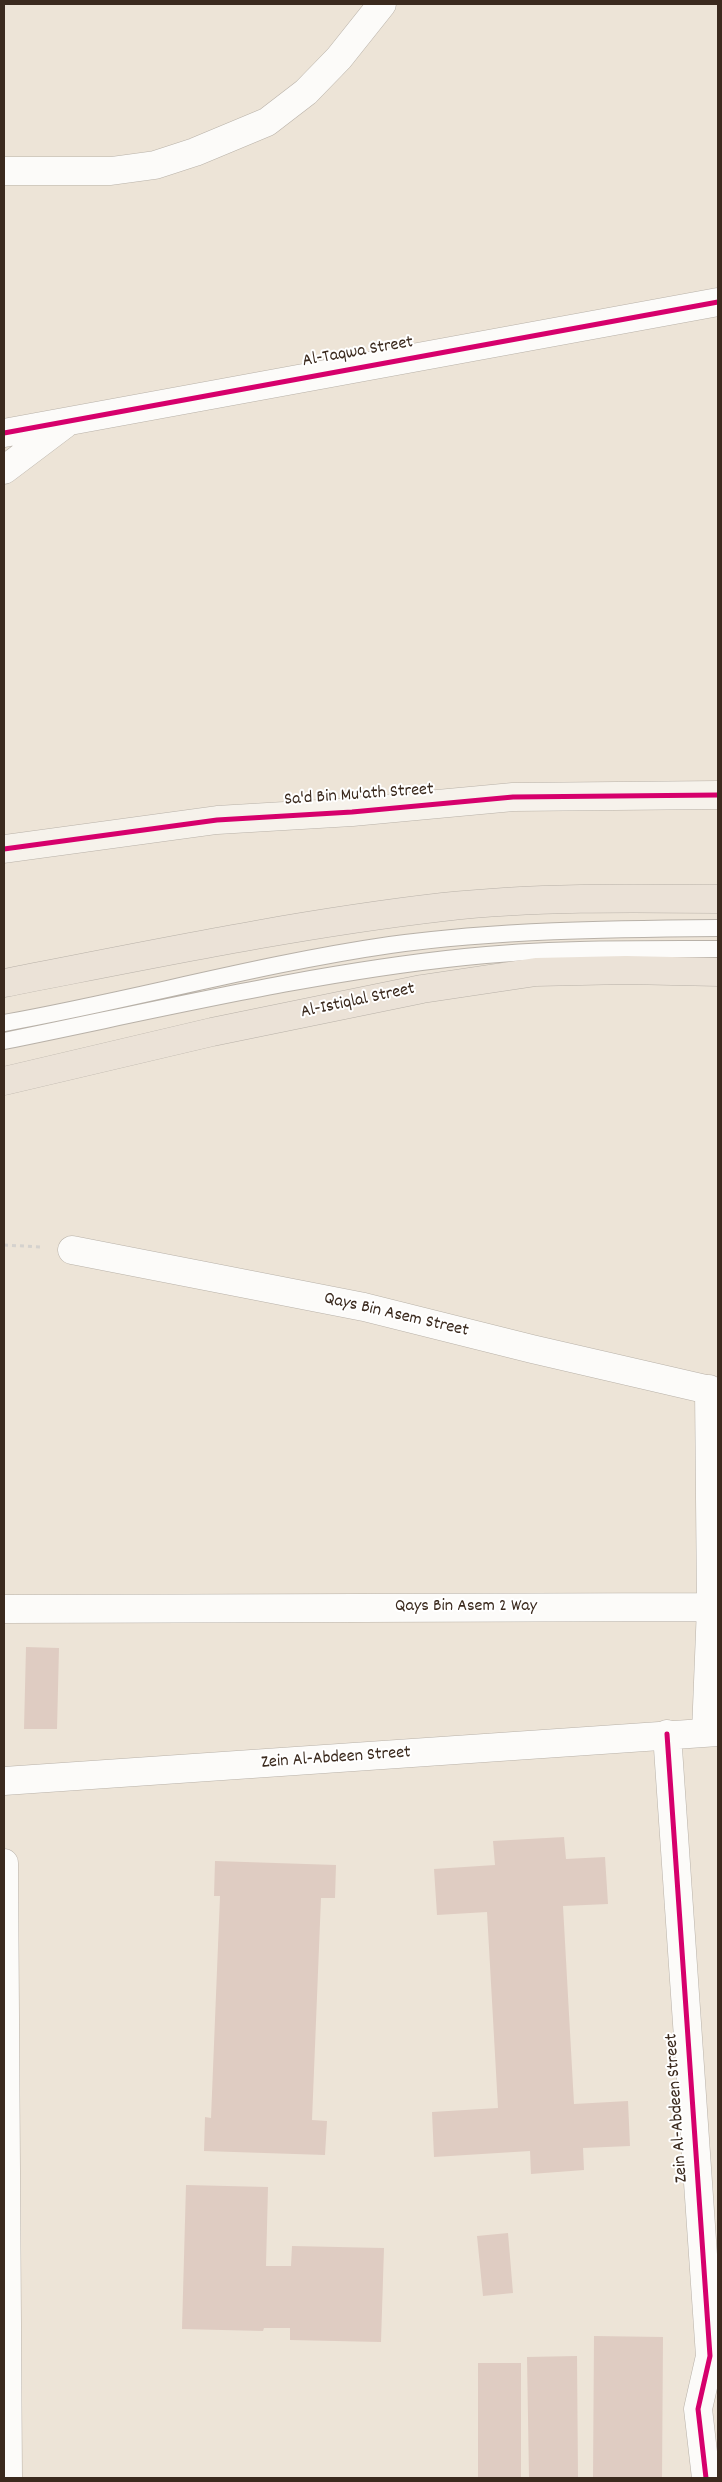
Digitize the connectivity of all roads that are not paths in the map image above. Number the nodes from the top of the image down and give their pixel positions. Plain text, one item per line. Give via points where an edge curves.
1 (382, 4) edge
2 (4, 171) edge
3 (718, 302) edge
4 (71, 420) junction
5 (4, 433) edge
6 (4, 470) edge
7 (718, 795) edge
8 (4, 849) edge
9 (718, 899) edge
10 (718, 928) edge
11 (718, 949) edge
12 (718, 972) edge
13 (4, 983) edge
14 (4, 1024) edge
15 (4, 1041) edge
16 (4, 1081) edge
17 (72, 1250) dead end
18 (714, 1390) edge
19 (711, 1607) junction
20 (4, 1609) edge
21 (712, 1732) edge
22 (667, 1734) junction
23 (4, 1781) edge
24 (4, 1863) edge
25 (714, 2363) edge
26 (8, 2478) edge
27 (706, 2478) edge

1 - 2 street via 339,58 306,92 267,122 196,152 155,165 111,171
3 - 4 street, Al-Taqwa Street
4 - 5 street, Al-Taqwa Street
4 - 6 street
7 - 8 street, Sa'd Bin Mu'ath Street via 512,797 352,812 217,820
9 - 13 highway via 636,898 444,907 206,944
10 - 14 lane via 582,929 390,945 288,962
11 - 15 lane via 605,949 466,956 294,982
12 - 16 highway, Al-Istiqlal Street via 536,972 422,988 212,1032
17 - 18 street, Qays Bin Asem Street via 364,1307
18 - 19 street
19 - 20 street, Qays Bin Asem 2 Way
19 - 21 street
21 - 22 street, Zein Al-Abdeen Street
22 - 23 street, Zein Al-Abdeen Street
22 - 25 street, Zein Al-Abdeen Street
24 - 26 street
25 - 27 street, Zein Al-Abdeen Street via 698,2408

